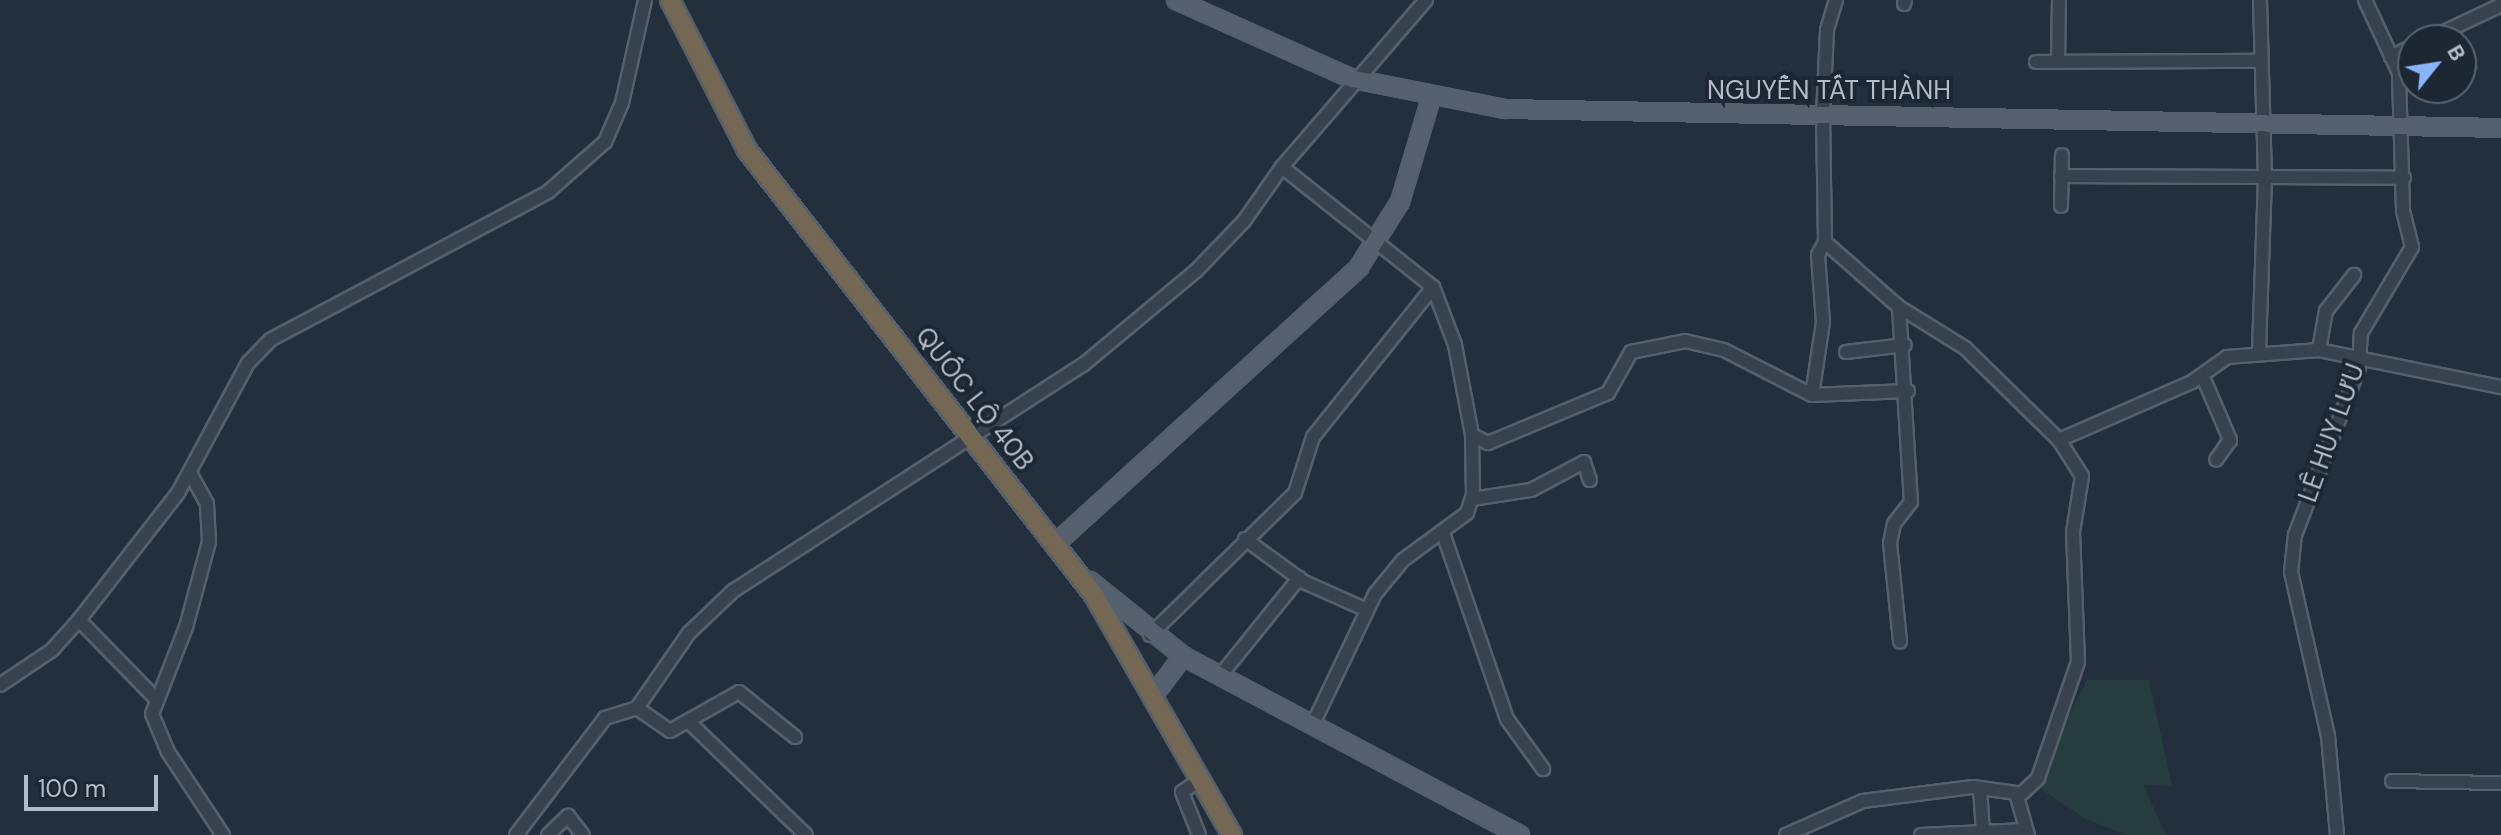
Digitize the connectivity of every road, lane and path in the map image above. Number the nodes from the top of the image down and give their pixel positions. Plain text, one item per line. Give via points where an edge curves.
1 (645, 0) edge
2 (670, 0) edge
3 (1176, 0) edge
4 (1426, 0) edge
5 (1836, 0) edge
6 (2059, 0) edge
7 (2260, 0) edge
8 (2365, 0) edge
9 (2501, 5) edge
10 (2461, 24) edge
11 (2397, 54) edge
12 (2391, 57) junction
13 (2259, 61) junction
14 (2036, 62) dead end
15 (2058, 62) junction
16 (1353, 79) junction
17 (1431, 98) junction
18 (1823, 114) junction
19 (2264, 124) junction
20 (2402, 126) junction
21 (2501, 128) edge
22 (2062, 155) dead end
23 (1282, 167) junction
24 (2061, 176) junction
25 (2404, 178) junction
26 (2265, 179) junction
27 (2061, 206) dead end
28 (1377, 240) junction
29 (1825, 242) junction
30 (2354, 275) dead end
31 (1433, 287) junction
32 (1899, 307) junction
33 (1905, 345) junction
34 (2259, 350) junction
35 (2319, 350) junction
36 (1846, 352) dead end
37 (2361, 358) junction
38 (2203, 377) junction
39 (2501, 387) edge
40 (1908, 391) junction
41 (1812, 395) junction
42 (1472, 435) junction
43 (973, 439) junction
44 (2059, 440) junction
45 (2216, 460) dead end
46 (190, 473) junction
47 (1590, 480) dead end
48 (1472, 499) junction
49 (1444, 536) junction
50 (1245, 539) junction
51 (1054, 545) junction
52 (1299, 578) junction
53 (1365, 609) junction
54 (79, 620) junction
55 (1150, 635) junction
56 (1900, 641) dead end
57 (1183, 656) junction
58 (1220, 676) junction
59 (0, 685) edge
60 (1154, 695) junction
61 (156, 699) junction
62 (637, 708) junction
63 (690, 723) junction
64 (1313, 724) junction
65 (795, 737) dead end
66 (1543, 769) dead end
67 (1203, 778) junction
68 (2392, 781) dead end
69 (2501, 783) edge
70 (1980, 788) junction
71 (2019, 796) junction
72 (1980, 833) edge
73 (2027, 833) edge
74 (223, 835) edge
75 (516, 835) edge
76 (548, 835) edge
77 (583, 835) edge
78 (806, 835) edge
79 (1199, 835) edge
80 (1232, 835) edge
81 (1520, 835) edge
82 (1786, 835) edge
83 (1921, 835) edge
84 (2337, 835) edge

1 - 46 street via 622,103 605,142 548,192 282,330 248,363
2 - 43 highway, QUỐC LỘ 40B via 747,150
3 - 16 main road, NGUYỄN TẤT THÀNH
4 - 16 street
5 - 18 street via 1827,30
6 - 15 street
7 - 13 street
8 - 12 street, LÊ HUY LƯU
9 - 10 street
11 - 12 street
12 - 20 street, LÊ HUY LƯU via 2399,73
13 - 15 street
13 - 19 street
14 - 15 street
16 - 17 main road, NGUYỄN TẤT THÀNH
16 - 23 street
17 - 18 main road, NGUYỄN TẤT THÀNH via 1585,114
17 - 28 main road via 1404,191
18 - 19 main road, NGUYỄN TẤT THÀNH
18 - 29 street via 1829,180
19 - 20 main road, NGUYỄN TẤT THÀNH
19 - 26 street
20 - 21 main road, NGUYỄN TẤT THÀNH
20 - 25 street, LÊ HUY LƯU
22 - 24 street
23 - 28 street
23 - 43 street via 1244,221 1146,315
24 - 26 street
24 - 27 street
25 - 26 street
25 - 37 street, LÊ HUY LƯU via 2412,247 2361,333
26 - 34 street
28 - 31 street
28 - 51 main road via 1327,299
29 - 32 street
29 - 41 street via 1818,255 1823,322
30 - 35 street via 2326,311
31 - 42 street via 1455,345
31 - 50 street via 1313,437 1295,493
32 - 33 street
32 - 44 street via 1965,348
33 - 36 street
33 - 40 street
34 - 35 street
34 - 38 street via 2227,357
35 - 37 street
37 - 39 street
37 - 84 street, LÊ HUY LƯU via 2299,523 2291,572 2328,736
38 - 44 street
38 - 45 street via 2230,440
40 - 41 street
40 - 56 street via 1911,502 1890,543
41 - 42 street via 1735,354 1685,341 1631,352 1608,393 1584,406 1488,443
42 - 48 street
43 - 51 highway, QUỐC LỘ 40B
43 - 62 street via 733,591 689,633
44 - 71 street via 2082,476 2073,532 2078,662 2038,778
46 - 54 street
46 - 61 street via 207,504 209,542 186,627
47 - 48 street via 1584,462 1531,490
48 - 49 street
49 - 53 street via 1403,560
49 - 66 street via 1507,719
50 - 52 street
50 - 55 street
51 - 55 main road
51 - 60 highway, QUỐC LỘ 40B via 1094,595
52 - 53 street
52 - 58 street
53 - 64 street via 1350,654
54 - 59 street via 52,650
54 - 61 street
55 - 57 main road
57 - 58 main road
57 - 60 main road
58 - 64 main road
60 - 67 highway, QUỐC LỘ 40B
61 - 74 street via 157,733
62 - 63 street via 664,730
62 - 75 street via 605,718
63 - 65 street via 739,692
63 - 78 street
64 - 81 main road
67 - 79 street via 1182,792
67 - 80 highway, QUỐC LỘ 40B
68 - 69 street
70 - 71 street
70 - 72 street
70 - 82 street via 1863,801
71 - 73 street
72 - 73 street
72 - 83 street
76 - 77 street via 568,816

